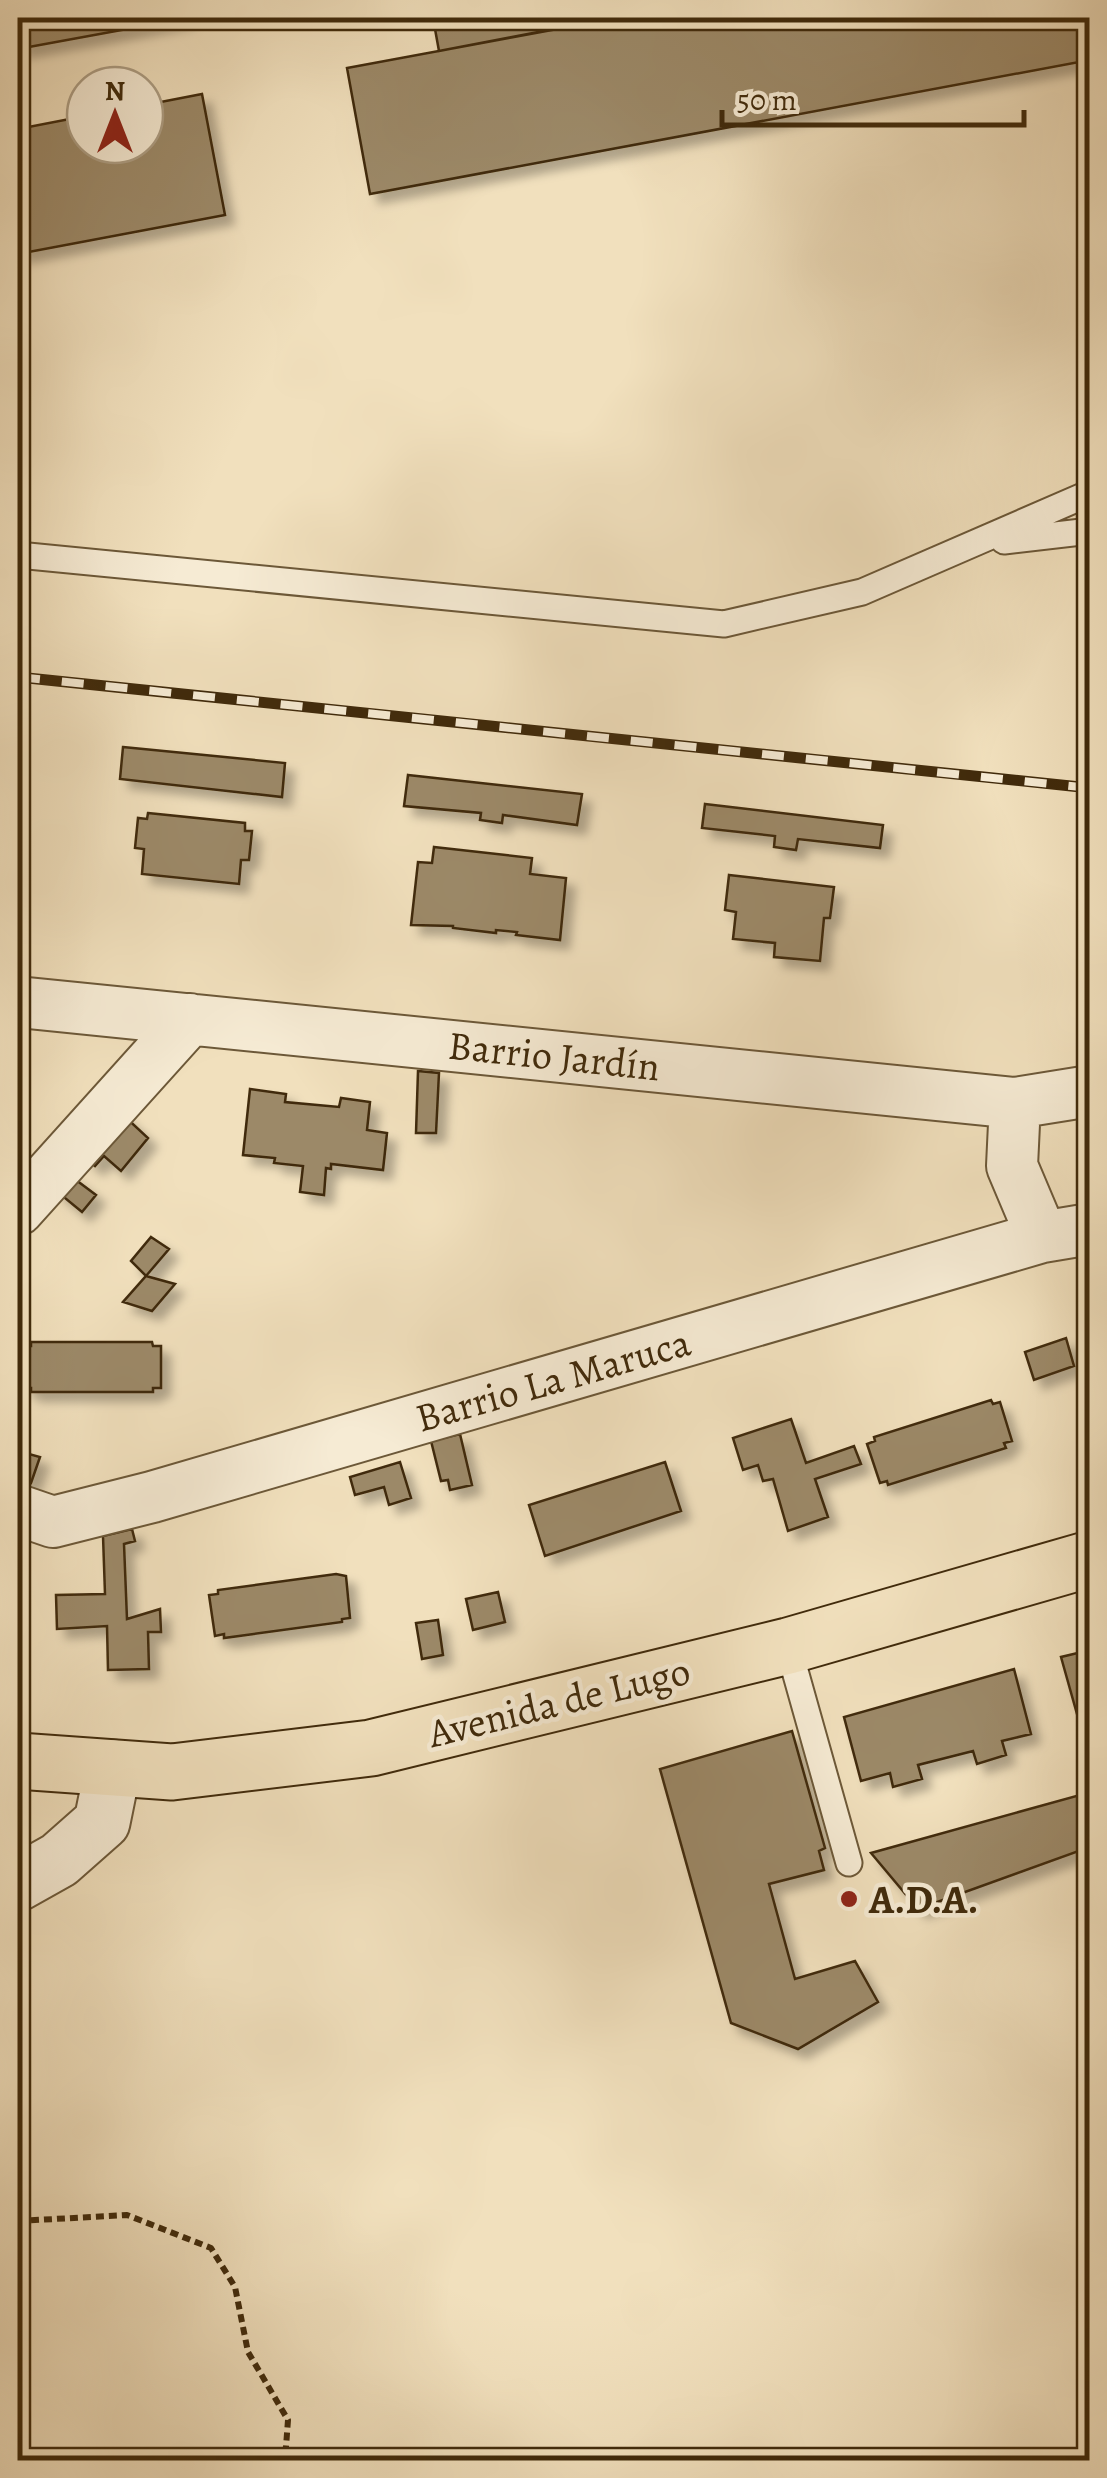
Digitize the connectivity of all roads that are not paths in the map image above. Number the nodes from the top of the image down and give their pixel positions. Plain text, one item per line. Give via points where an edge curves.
1 (1083, 497) edge
2 (1090, 532) edge
3 (979, 544) junction
4 (18, 555) edge
5 (18, 1002) edge
6 (190, 1020) junction
7 (1090, 1091) edge
8 (1015, 1103) junction
9 (18, 1210) edge
10 (1066, 1233) edge
11 (18, 1510) edge
12 (1090, 1559) edge
13 (788, 1646) junction
14 (18, 1761) edge
15 (113, 1768) junction
16 (850, 1863) dead end
17 (18, 1884) edge

1 - 3 lane
2 - 3 lane
3 - 4 lane via 862,592 724,624
5 - 6 street, Barrio Jardín
6 - 8 street, Barrio Jardín
6 - 9 street
7 - 8 street, Barrio Jardín
8 - 10 street via 1012,1166
10 - 11 street, Barrio La Maruca via 152,1497 52,1522
12 - 13 main road, Avenida de Lugo
13 - 15 main road, Avenida de Lugo via 371,1748 172,1772
13 - 16 lane
14 - 15 main road, Avenida de Lugo
15 - 17 street via 102,1822 60,1860

